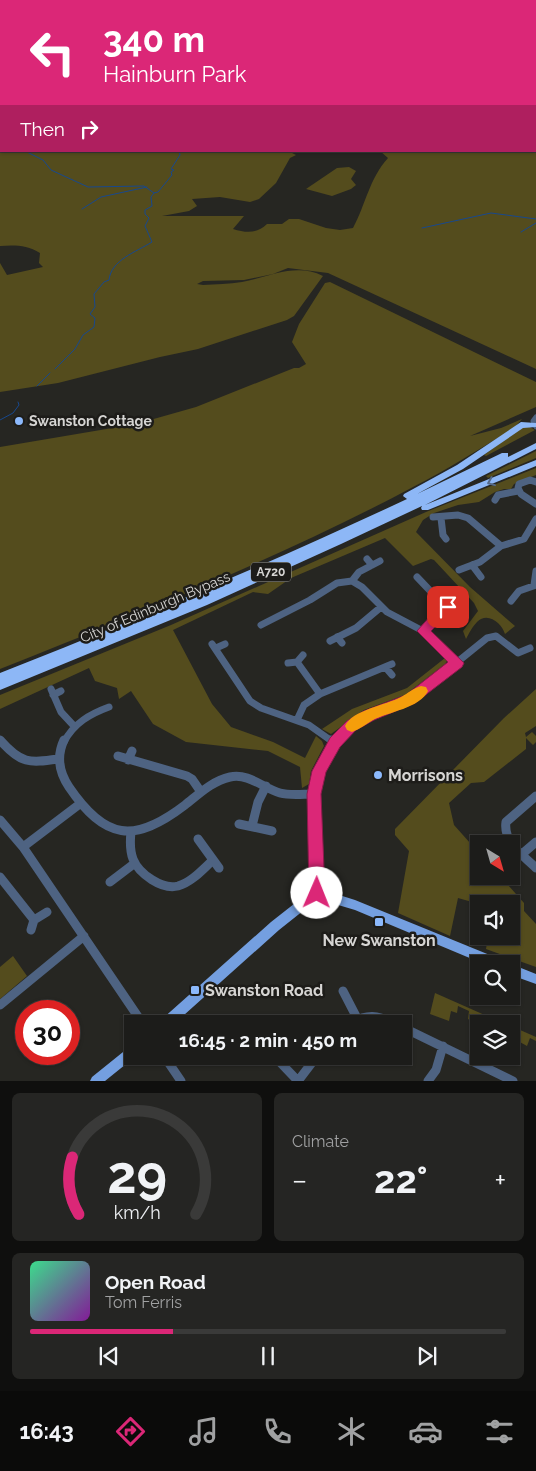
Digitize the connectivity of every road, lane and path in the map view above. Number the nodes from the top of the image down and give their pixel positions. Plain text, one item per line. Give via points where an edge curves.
1 (535, 422) edge
2 (536, 440) edge
3 (536, 446) edge
4 (536, 463) edge
5 (536, 482) edge
6 (518, 491) junction
7 (496, 500) dead end
8 (536, 504) edge
9 (433, 517) dead end
10 (441, 518) junction
11 (536, 519) edge
12 (446, 539) dead end
13 (501, 546) junction
14 (320, 547) junction
15 (367, 559) dead end
16 (380, 561) dead end
17 (372, 566) junction
18 (472, 566) junction
19 (459, 570) dead end
20 (536, 572) edge
21 (482, 577) dead end
22 (352, 581) junction
23 (419, 581) dead end
24 (535, 585) edge
25 (511, 601) dead end
26 (381, 607) junction
27 (261, 625) dead end
28 (423, 631) junction
29 (336, 641) dead end
30 (225, 644) dead end
31 (530, 648) dead end
32 (303, 656) dead end
33 (297, 662) junction
34 (288, 663) dead end
35 (457, 663) junction
36 (392, 675) dead end
37 (0, 678) edge
38 (0, 686) edge
39 (55, 692) dead end
40 (320, 694) junction
41 (109, 707) dead end
42 (297, 720) junction
43 (74, 726) junction
44 (0, 740) edge
45 (335, 743) junction
46 (132, 751) dead end
47 (118, 756) dead end
48 (58, 759) junction
49 (128, 760) junction
50 (266, 786) junction
51 (202, 792) junction
52 (314, 794) junction
53 (536, 796) edge
54 (81, 803) junction
55 (0, 821) edge
56 (239, 824) dead end
57 (252, 826) junction
58 (131, 832) junction
59 (272, 832) dead end
60 (198, 839) dead end
61 (536, 842) edge
62 (23, 847) junction
63 (522, 854) junction
64 (135, 864) junction
65 (536, 868) edge
66 (0, 876) edge
67 (110, 882) dead end
68 (317, 893) junction
69 (47, 912) dead end
70 (34, 920) junction
71 (31, 930) dead end
72 (84, 936) junction
73 (476, 955) edge
74 (520, 973) edge
75 (536, 979) edge
76 (343, 991) dead end
77 (0, 1005) edge
78 (137, 1015) edge
79 (176, 1015) edge
80 (351, 1015) edge
81 (412, 1032) edge
82 (443, 1046) junction
83 (124, 1058) edge
84 (170, 1065) edge
85 (283, 1065) edge
86 (310, 1065) edge
87 (96, 1081) edge
88 (181, 1081) edge
89 (298, 1081) edge
90 (428, 1081) edge
91 (513, 1081) edge

1 - 14 highway via 521,425 460,467
2 - 14 highway, City of Edinburgh Bypass / A720
3 - 14 highway, City of Edinburgh Bypass / A720 via 448,491
4 -> 14 highway
5 - 6 street via 521,482
6 - 7 street via 498,495
6 - 8 street
9 - 10 street
10 - 12 street
10 - 13 street via 458,512
11 - 13 street via 524,539
13 - 18 street
14 - 37 highway, City of Edinburgh Bypass / A720
14 - 38 highway, City of Edinburgh Bypass / A720
15 - 17 street
16 - 17 street
17 - 22 street via 359,572
18 - 19 street
18 - 21 street
20 - 24 street
22 - 26 street
22 - 27 street via 337,583 310,600 266,617
23 - 28 street via 445,607
24 - 25 street via 519,591
26 - 28 street
26 - 29 street
28 - 35 street
30 - 42 street via 214,646 250,701
31 - 35 street via 517,657 496,636 485,640
32 - 33 street
33 - 34 street
33 - 40 street
35 - 45 street via 411,699 369,715 352,726
36 - 40 street via 389,666
39 - 43 street via 61,712
40 - 42 street via 304,706
41 - 43 street via 94,709
42 - 45 street via 309,724
43 - 48 street via 60,747
44 - 48 street via 15,758 22,761
45 - 52 street via 319,771
46 - 49 street
47 - 49 street
48 - 54 street via 63,778
49 - 51 street via 187,776
50 - 51 street via 252,779 232,776 216,781
50 - 52 street via 279,793
50 - 57 street
51 - 58 street via 162,823
52 - 68 street
53 - 63 street via 504,827 508,839
54 - 58 street via 102,825
54 - 62 street
55 - 62 street
56 - 57 street
57 - 59 street
58 - 64 street
60 - 64 street via 216,864 180,886 171,888 163,885
61 - 63 street
62 - 72 street
63 - 65 street
64 - 67 street
66 - 70 street
68 - 73 main road via 363,908
68 - 79 main road via 275,926
69 - 70 street
70 - 71 street
72 - 77 street
72 - 78 street
74 - 75 main road
76 - 80 street
81 - 82 street
82 - 90 street via 436,1070
82 - 91 street
83 - 87 main road
84 - 88 street
85 - 89 street
86 - 89 street

